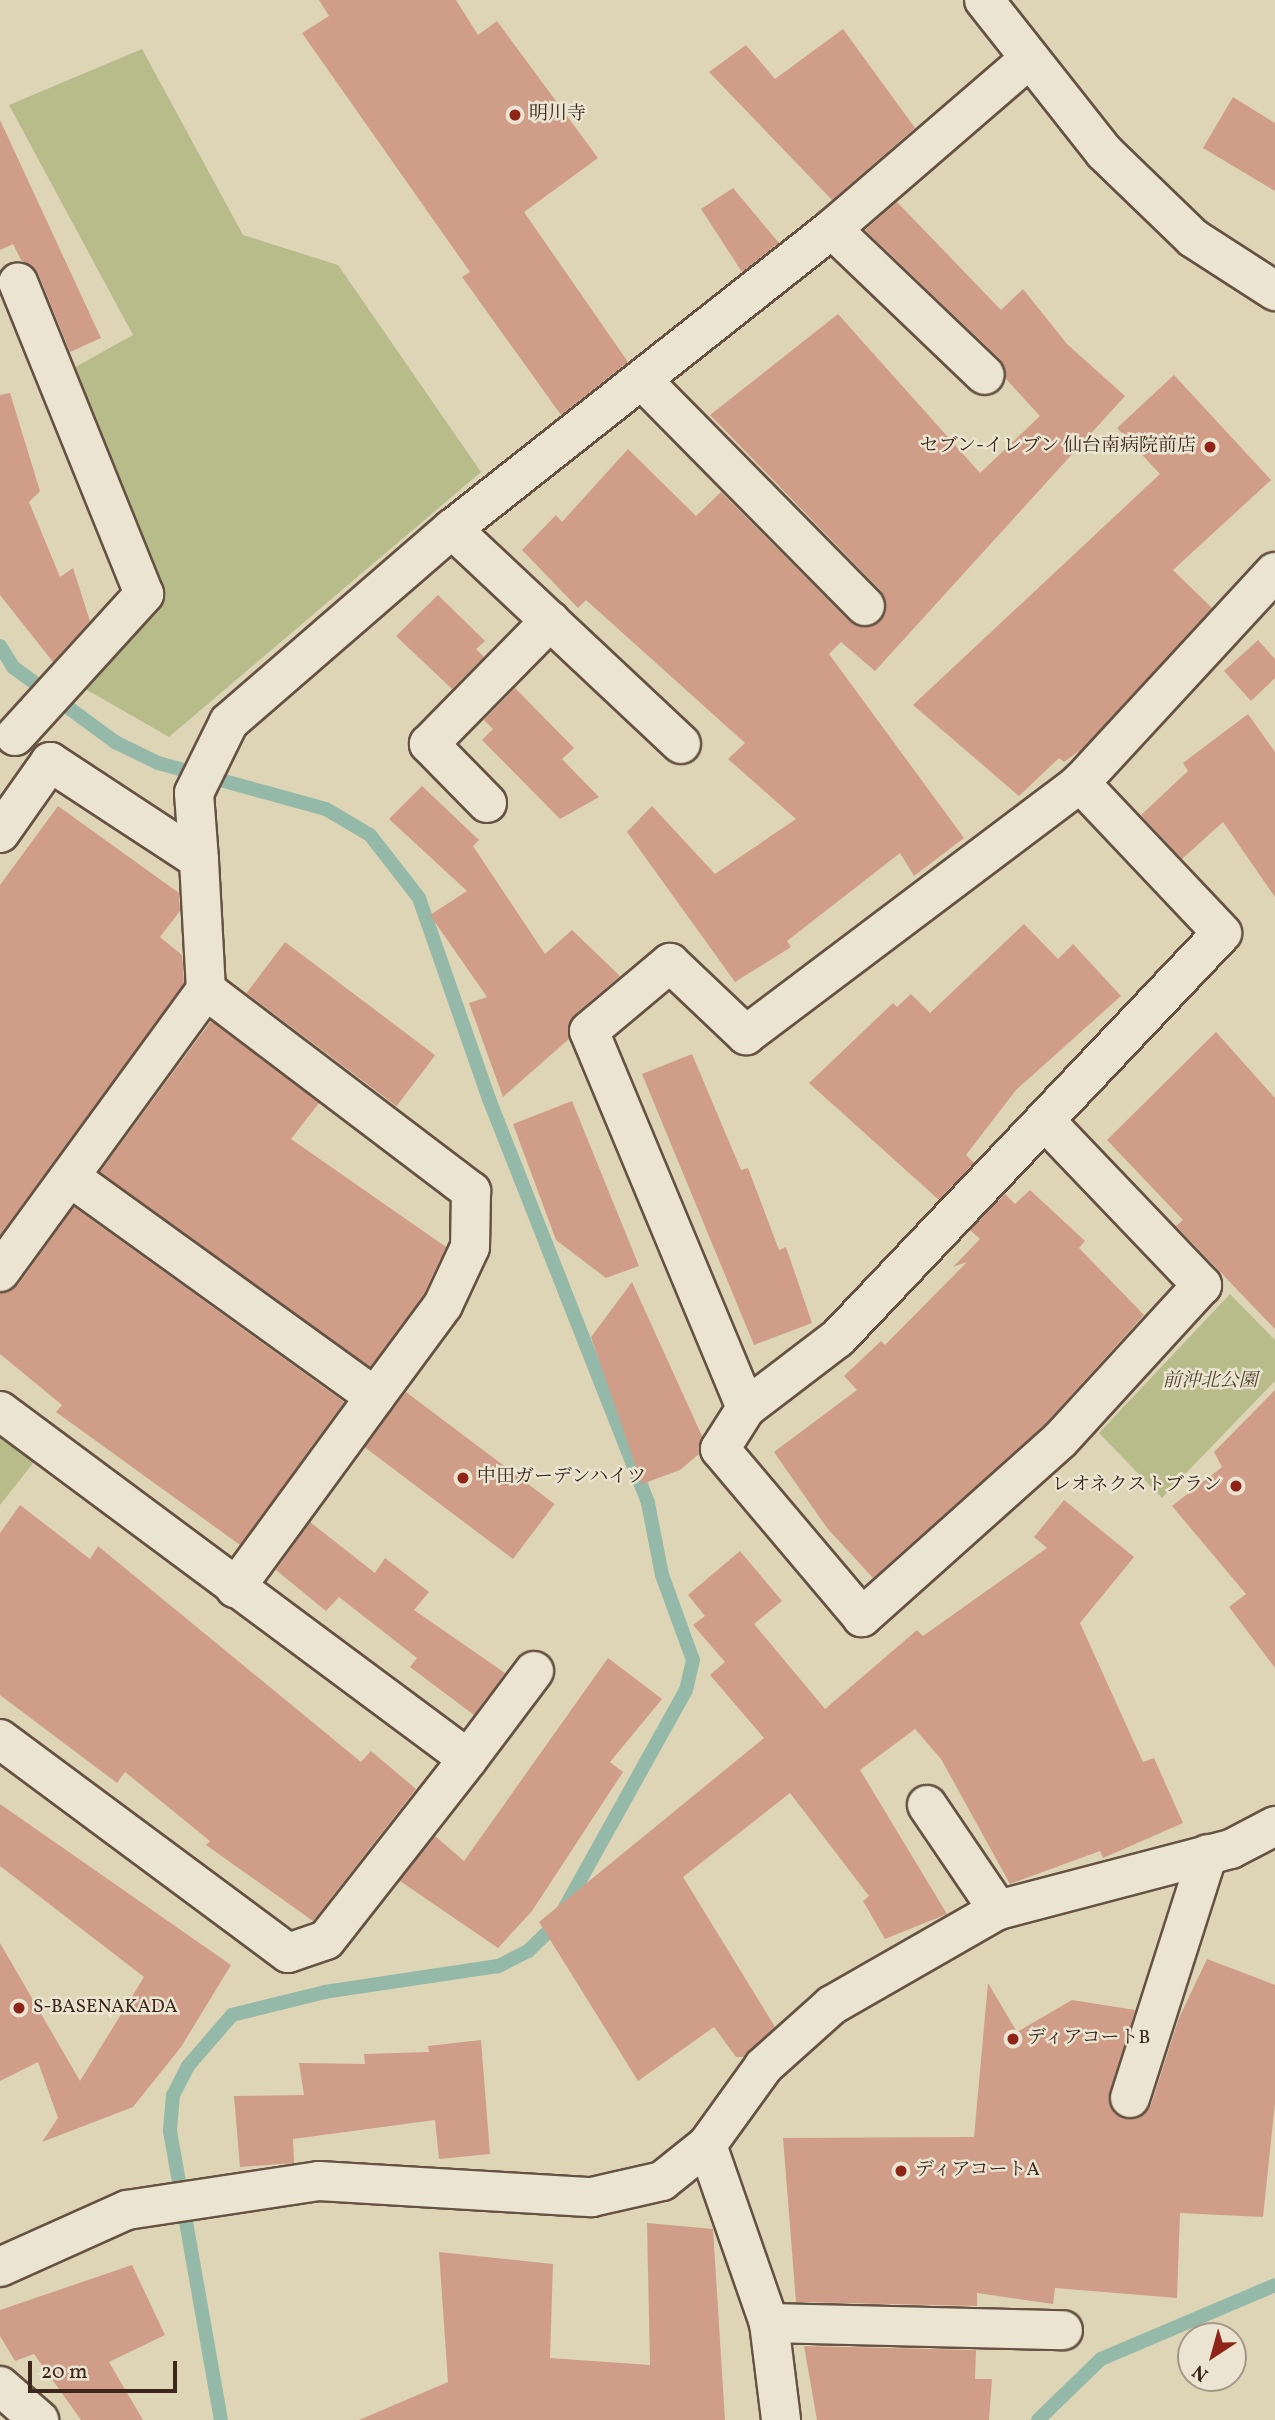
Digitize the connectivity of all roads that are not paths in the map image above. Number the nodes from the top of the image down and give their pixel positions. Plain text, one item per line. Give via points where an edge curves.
1 (984, 0) edge
2 (1028, 60) junction
3 (832, 229) junction
4 (18, 282) dead end
5 (1275, 292) edge
6 (985, 375) dead end
7 (643, 381) junction
8 (452, 530) junction
9 (1275, 572) edge
10 (865, 606) dead end
11 (550, 621) junction
12 (16, 725) edge
13 (681, 744) dead end
14 (50, 762) junction
15 (1080, 783) junction
16 (487, 803) dead end
17 (0, 833) edge
18 (199, 860) junction
19 (206, 990) junction
20 (1046, 1122) junction
21 (70, 1177) junction
22 (0, 1272) edge
23 (374, 1397) junction
24 (747, 1408) junction
25 (0, 1411) edge
26 (235, 1588) junction
27 (534, 1671) dead end
28 (0, 1739) edge
29 (468, 1759) junction
30 (927, 1805) dead end
31 (1275, 1826) edge
32 (1208, 1854) junction
33 (998, 1910) junction
34 (1130, 2098) dead end
35 (707, 2146) junction
36 (0, 2267) edge
37 (769, 2323) junction
38 (1063, 2330) dead end
39 (0, 2386) edge
40 (38, 2420) edge
41 (781, 2420) edge

1 - 2 street
2 - 3 street
2 - 5 street via 1104,152 1193,238
3 - 6 street
3 - 7 street
4 - 12 street via 144,594 63,685
7 - 8 street
7 - 10 street
8 - 11 street
8 - 18 street via 229,722 194,793
9 - 15 street
11 - 13 street
11 - 16 street via 429,744
12 - 14 street
14 - 17 street
14 - 18 street
15 - 20 street via 1222,933
15 - 24 street via 747,1035 670,963 589,1031
18 - 19 street
19 - 21 street
19 - 23 street via 471,1191 470,1247 454,1282
20 - 24 street via 838,1338
20 - 24 street via 1202,1285 1060,1440 862,1617 720,1449
21 - 22 street
21 - 23 street
23 - 26 street
25 - 26 street
26 - 29 street
27 - 29 street
28 - 29 street via 288,1953 326,1940
30 - 33 street
31 - 32 street
32 - 33 street
32 - 34 street
33 - 35 street via 832,2005 764,2066
35 - 36 street via 662,2181 592,2197 319,2181 206,2201 164,2203 127,2210
35 - 37 street
37 - 38 street
37 - 41 street
39 - 40 street

